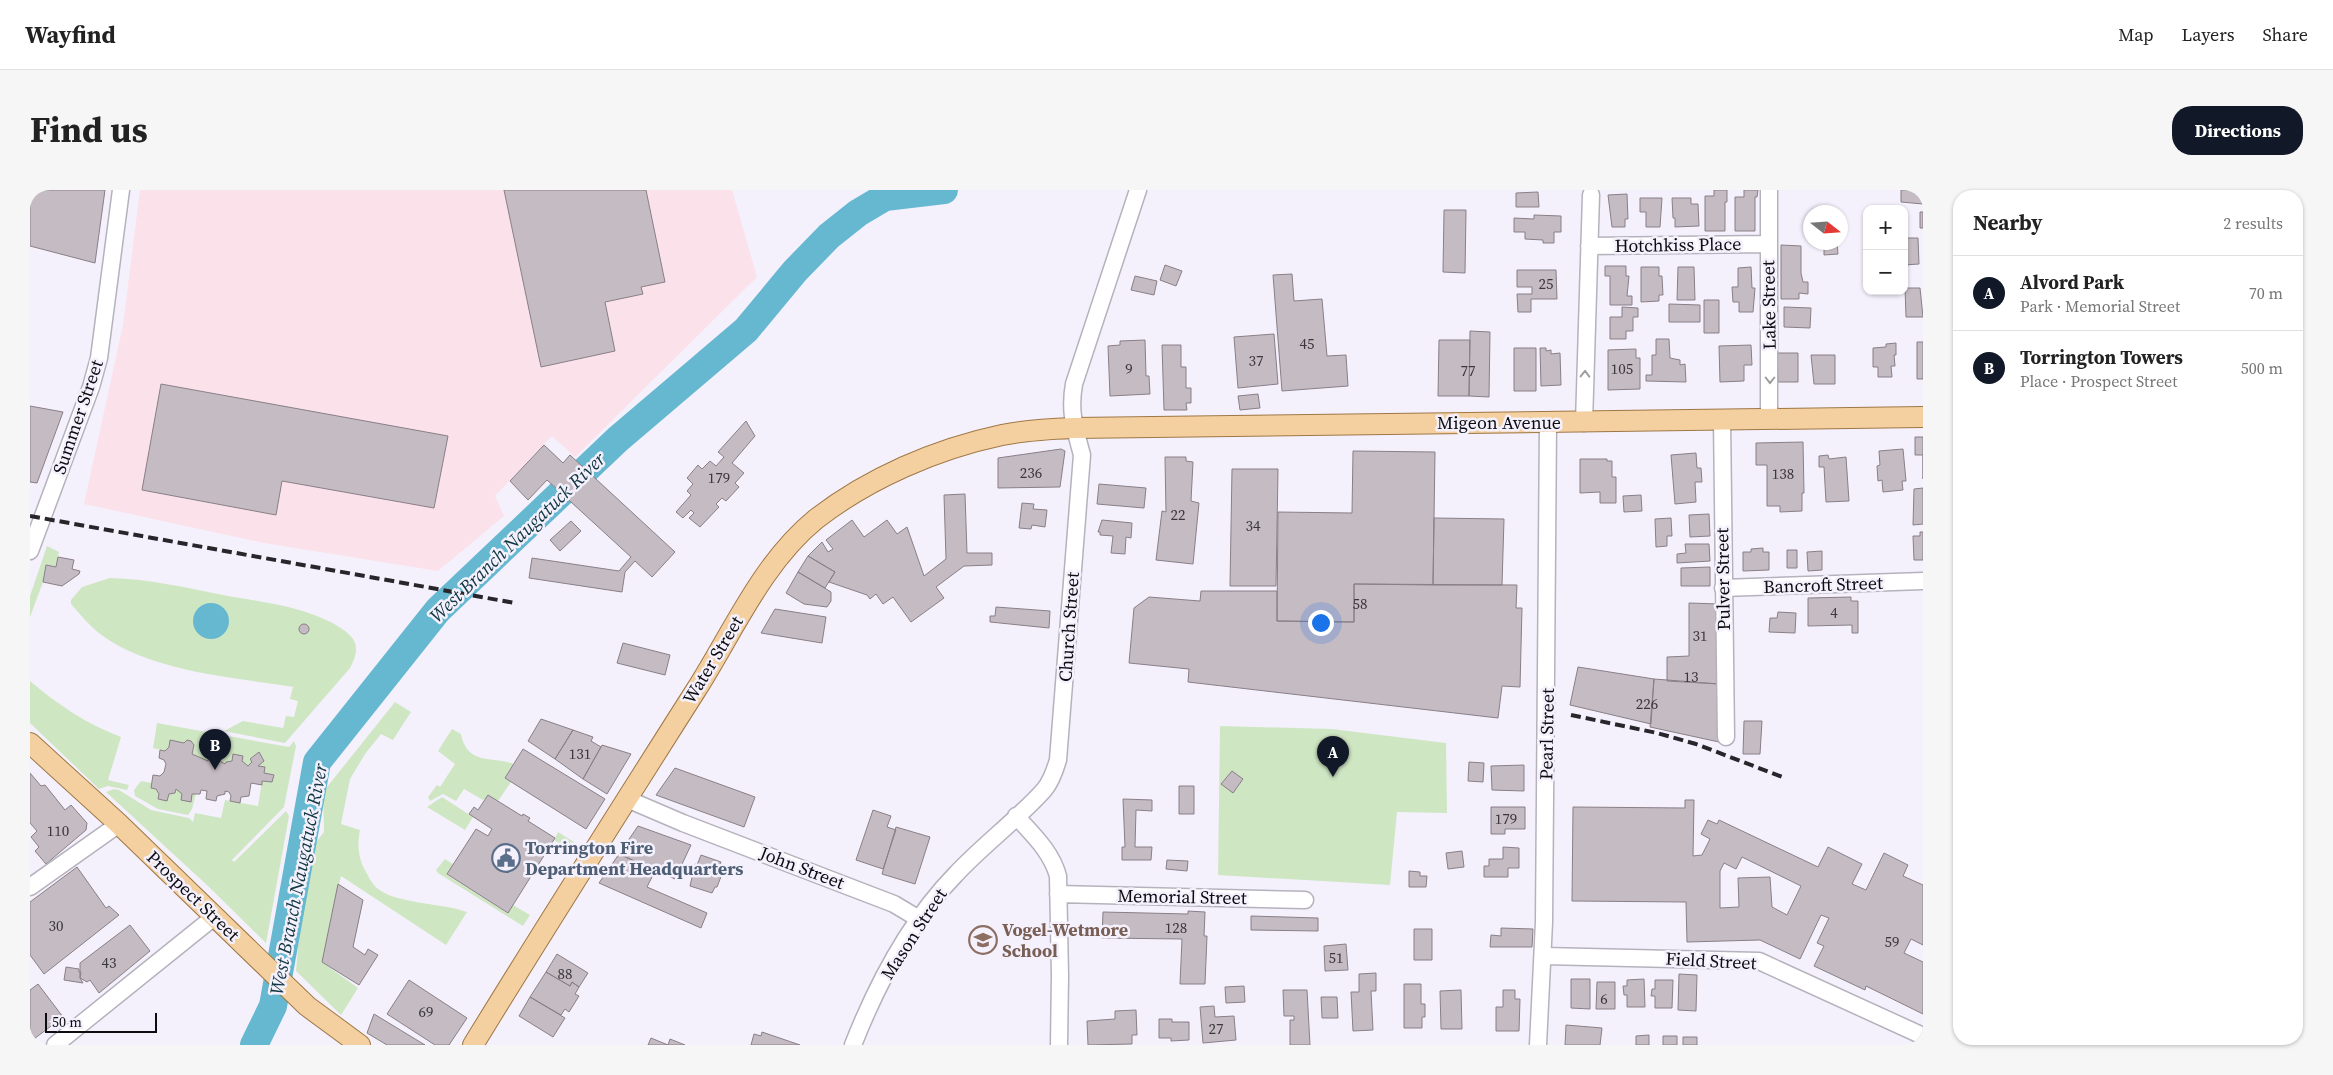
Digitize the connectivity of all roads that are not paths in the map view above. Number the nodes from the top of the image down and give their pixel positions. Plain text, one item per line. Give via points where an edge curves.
1 (120, 190) edge
2 (1138, 190) edge
3 (1769, 190) edge
4 (1591, 195) dead end
5 (1768, 244) junction
6 (1588, 246) junction
7 (1923, 417) edge
8 (1769, 419) junction
9 (1722, 420) junction
10 (1548, 422) junction
11 (1584, 423) junction
12 (1074, 428) junction
13 (30, 551) edge
14 (1923, 581) edge
15 (1723, 588) junction
16 (1726, 737) dead end
17 (30, 743) edge
18 (627, 798) junction
19 (1016, 816) junction
20 (119, 824) junction
21 (30, 887) edge
22 (1058, 894) junction
23 (1305, 900) dead end
24 (214, 917) junction
25 (919, 919) junction
26 (1544, 956) junction
27 (1923, 1036) edge
28 (55, 1045) edge
29 (360, 1045) edge
30 (473, 1045) edge
31 (853, 1045) edge
32 (1059, 1045) edge
33 (1538, 1045) edge

1 - 13 street, Summer Street via 99,358
2 - 12 street, Church Street via 1074,384 1071,404
3 - 5 street, Lake Street
4 - 6 street, Hotchkiss Place
5 - 6 street, Hotchkiss Place
5 -> 8 street, Lake Street
11 -> 6 street, Hotchkiss Place
7 - 8 main road, Migeon Avenue
8 - 9 main road, Migeon Avenue
9 - 11 main road, Migeon Avenue
9 - 15 street, Pulver Street
10 - 11 main road, Migeon Avenue
10 - 12 main road, Migeon Avenue
10 - 26 street, Pearl Street
12 - 18 main road, Water Street via 1003,435 962,445 896,471 816,520 761,580
12 - 19 street, Church Street via 1082,455 1058,760 1044,789
14 - 15 street, Bancroft Street
15 - 16 street, Pulver Street
17 - 20 main road, Prospect Street
18 - 25 street, John Street via 683,823 894,904
18 - 30 main road, Water Street
19 - 22 street via 1054,863
19 - 25 street, Mason Street via 955,874
20 - 21 street
20 - 24 main road, Prospect Street
22 - 23 street, Memorial Street
22 - 32 street
24 - 28 street
24 - 29 main road, Prospect Street via 307,1006
25 - 31 street, Mason Street via 891,963
26 - 27 street, Field Street via 1759,961
26 - 33 street, Pearl Street

